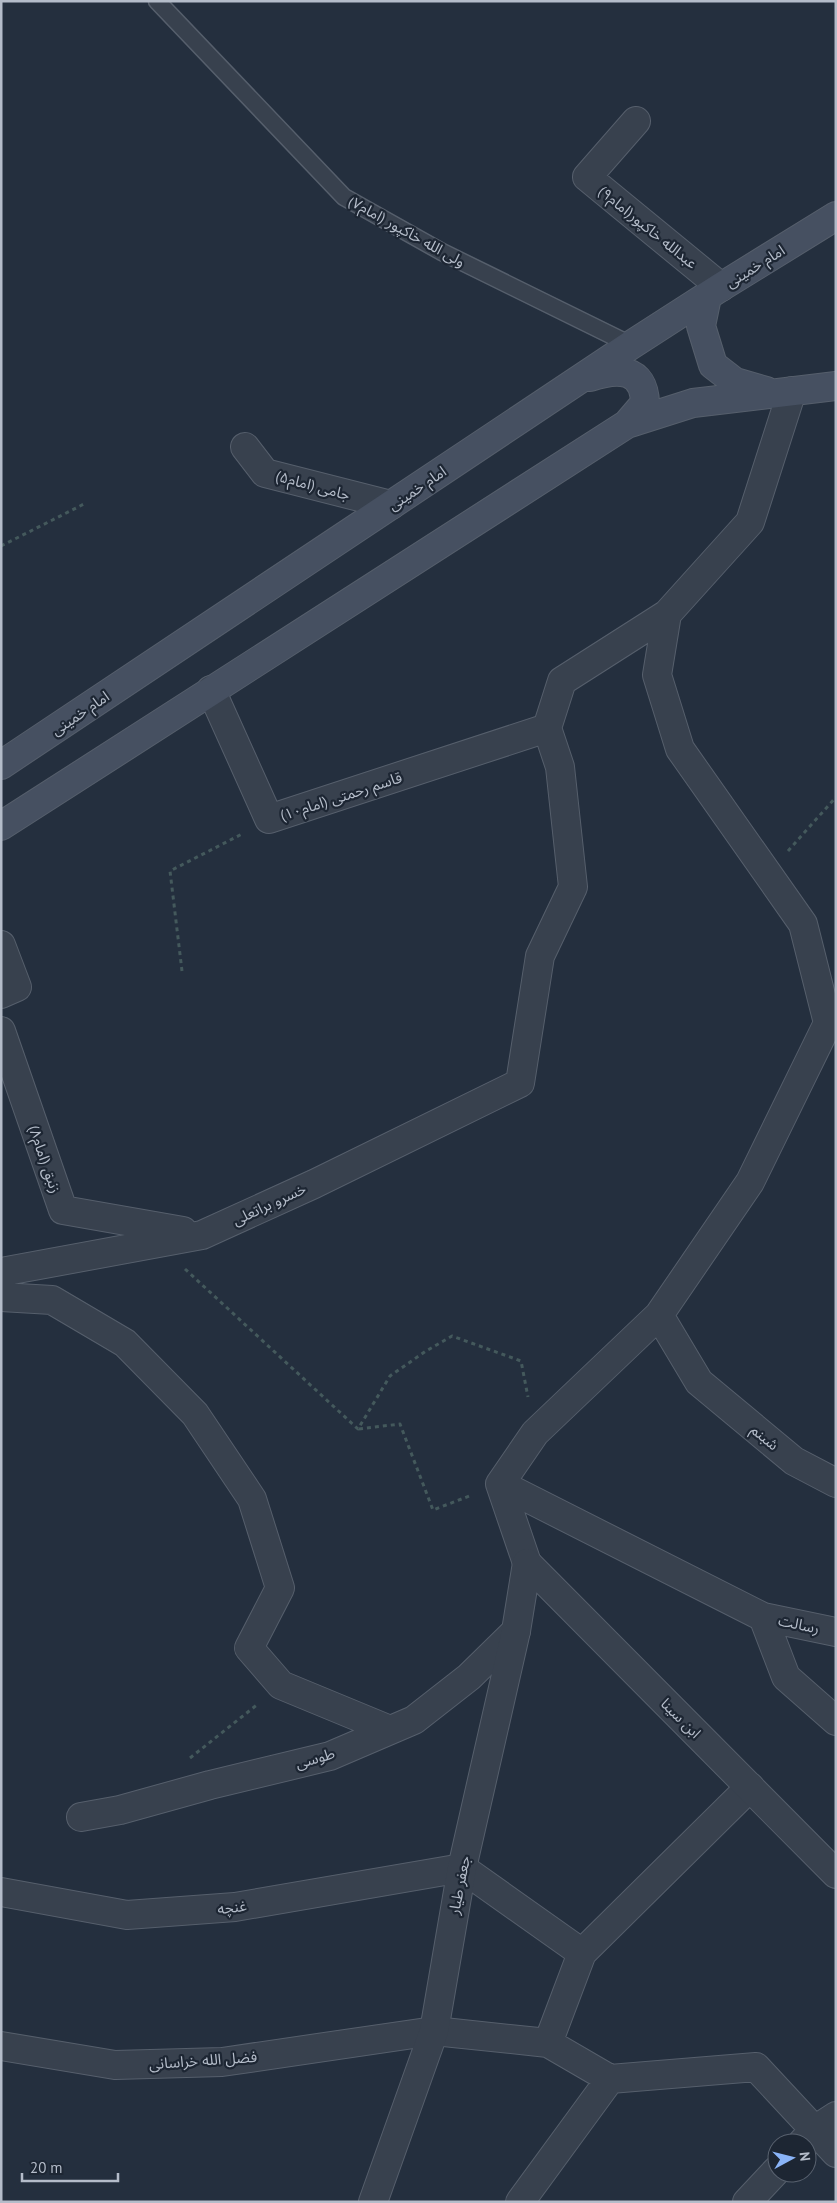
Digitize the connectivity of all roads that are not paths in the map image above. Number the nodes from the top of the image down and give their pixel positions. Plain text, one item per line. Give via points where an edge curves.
1 (157, 1) edge
2 (636, 121) dead end
3 (836, 216) edge
4 (714, 292) junction
5 (631, 346) junction
6 (577, 382) junction
7 (836, 386) edge
8 (783, 392) junction
9 (627, 424) junction
10 (246, 447) dead end
11 (391, 505) junction
12 (668, 614) junction
13 (211, 690) junction
14 (546, 728) junction
15 (1, 765) edge
16 (1, 826) edge
17 (1, 945) edge
18 (1, 994) edge
19 (1, 1031) edge
20 (202, 1235) junction
21 (1, 1272) edge
22 (1, 1297) edge
23 (660, 1315) junction
24 (836, 1483) edge
25 (500, 1484) junction
26 (526, 1563) junction
27 (763, 1616) junction
28 (516, 1631) junction
29 (836, 1632) edge
30 (836, 1721) edge
31 (390, 1730) junction
32 (750, 1787) junction
33 (82, 1817) dead end
34 (462, 1868) junction
35 (836, 1874) edge
36 (1, 1892) edge
37 (582, 1953) junction
38 (434, 2031) junction
39 (548, 2043) junction
40 (1, 2046) edge
41 (610, 2079) junction
42 (836, 2116) edge
43 (805, 2133) edge
44 (813, 2133) edge
45 (817, 2142) edge
46 (836, 2153) edge
47 (767, 2181) edge
48 (373, 2202) edge
49 (520, 2202) edge
50 (747, 2202) edge

1 - 5 lane, ولی الله خاکپور (امام۷) via 344,196 442,252
2 - 4 street, عبدالله خاکپور(امام۹) via 587,177
3 - 4 main road, امام خمینی
4 - 5 main road, امام خمینی
4 - 8 main road via 701,326 713,365 735,382
5 - 6 main road, امام خمینی
6 - 9 main road via 611,371 634,376 640,382 645,403
6 - 11 main road, امام خمینی
7 - 8 main road
8 - 9 main road via 693,403
8 - 12 street via 750,522
9 - 13 main road
10 - 11 street, جامی (امام۵) via 265,472
11 - 15 main road, امام خمینی
12 - 14 street via 562,681
12 - 23 street via 657,675 680,749 803,924 828,1023 750,1182
13 - 14 street, قاسم رحمتی (امام۱۰) via 269,819
13 - 16 main road
14 - 20 street, خسرو براتعلی via 560,766 573,887 540,956 520,1083
17 - 18 street via 17,987
19 - 20 street, زنبق (امام۸) via 63,1210
20 - 21 street, خسرو براتعلی
22 - 31 street via 52,1300 125,1343 195,1414 252,1499 280,1588 250,1648 281,1685
23 - 24 street, شبنم via 699,1382 794,1461
23 - 25 street via 535,1433
25 - 26 street
25 - 27 street, رسالت
26 - 28 street, جعفر طیار
26 - 32 street, ابن سینا
27 - 29 street, رسالت
27 - 30 street via 786,1677
28 - 31 street, طوسی via 430,1708 414,1720
28 - 34 street, جعفر طیار
31 - 33 street, طوسی via 330,1756
32 - 35 street, ابن سینا
32 - 37 street
34 - 36 street, غنچه via 235,1907 127,1915
34 - 37 street
34 - 38 street, جعفر طیار
37 - 39 street
38 - 39 street, فضل الله خراسانی
38 - 40 street, فضل الله خراسانی via 222,2062 115,2066
38 - 48 street, جعفر طیار
39 - 41 street
41 - 43 street via 756,2066
41 - 49 street
42 - 44 street
45 - 46 street
47 - 50 street

